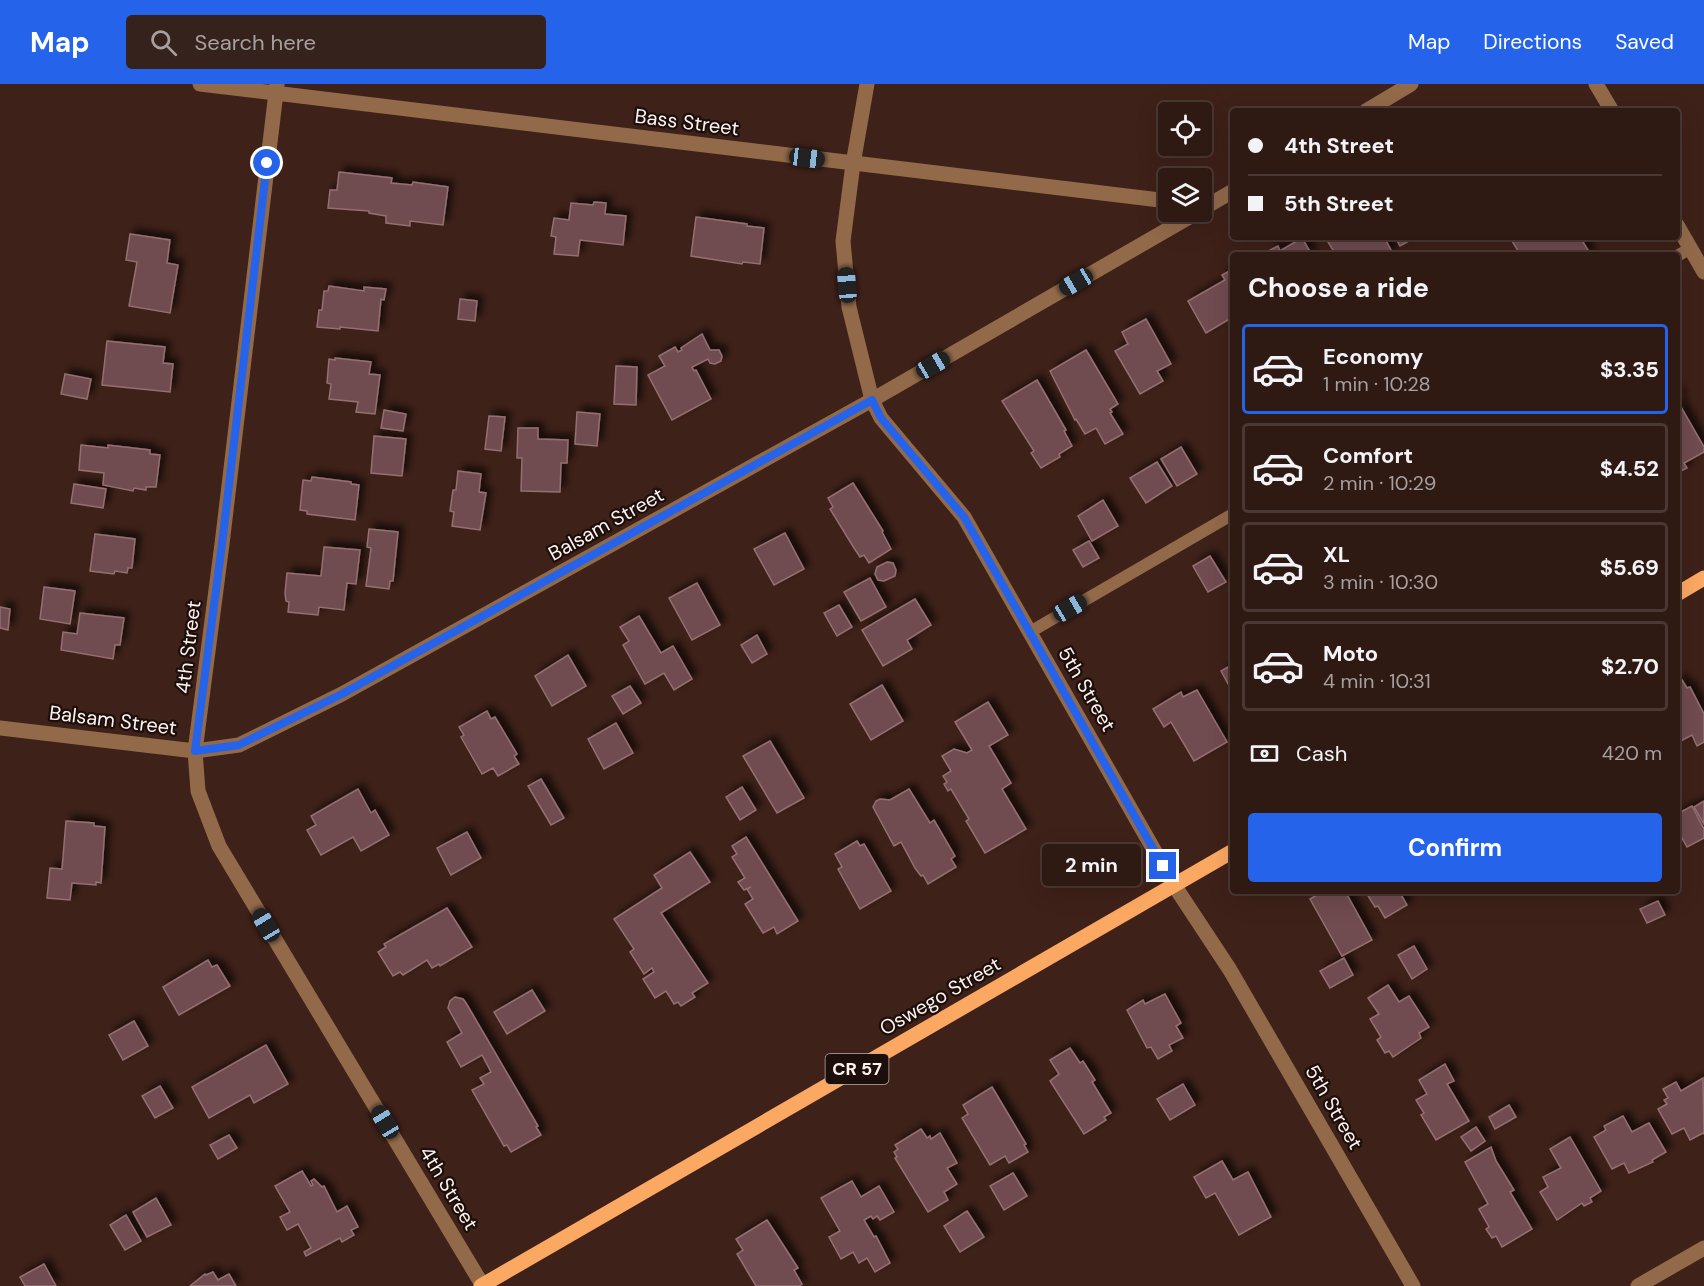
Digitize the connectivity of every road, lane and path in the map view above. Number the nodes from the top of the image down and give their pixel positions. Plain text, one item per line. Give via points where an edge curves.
1 (200, 84) edge
2 (867, 84) edge
3 (1411, 84) edge
4 (1596, 84) edge
5 (277, 88) edge
6 (1371, 108) edge
7 (1609, 108) edge
8 (853, 164) junction
9 (1230, 193) edge
10 (1158, 200) edge
11 (1212, 203) edge
12 (1178, 222) edge
13 (1680, 237) edge
14 (1684, 252) edge
15 (1704, 272) edge
16 (872, 400) junction
17 (1230, 516) edge
18 (1704, 578) edge
19 (1680, 592) edge
20 (1030, 632) junction
21 (0, 728) edge
22 (195, 751) junction
23 (1230, 853) edge
24 (1174, 885) junction
25 (1704, 1248) edge
26 (482, 1286) edge
27 (1413, 1286) edge
28 (1638, 1286) edge

1 - 5 street, Bass Street
2 - 8 street, 5th Street
3 - 6 street
4 - 7 street
5 - 8 street, Bass Street
5 - 22 street, 4th Street
8 - 10 street, Bass Street
8 - 16 street, 5th Street via 843,241 849,307
9 - 11 street, Balsam Street
12 - 16 street, Balsam Street
13 - 14 street
14 - 15 street
16 - 20 street, 5th Street via 881,418 964,517
16 - 22 street, Balsam Street via 342,694 239,745
17 - 20 lane
18 - 19 main road
20 - 24 street, 5th Street
21 - 22 street, Balsam Street
22 - 26 street, 4th Street via 198,791 219,846
23 - 24 main road, Oswego Street / CR 57
24 - 26 main road, Oswego Street / CR 57
24 - 27 street, 5th Street via 1230,970
25 - 28 street

